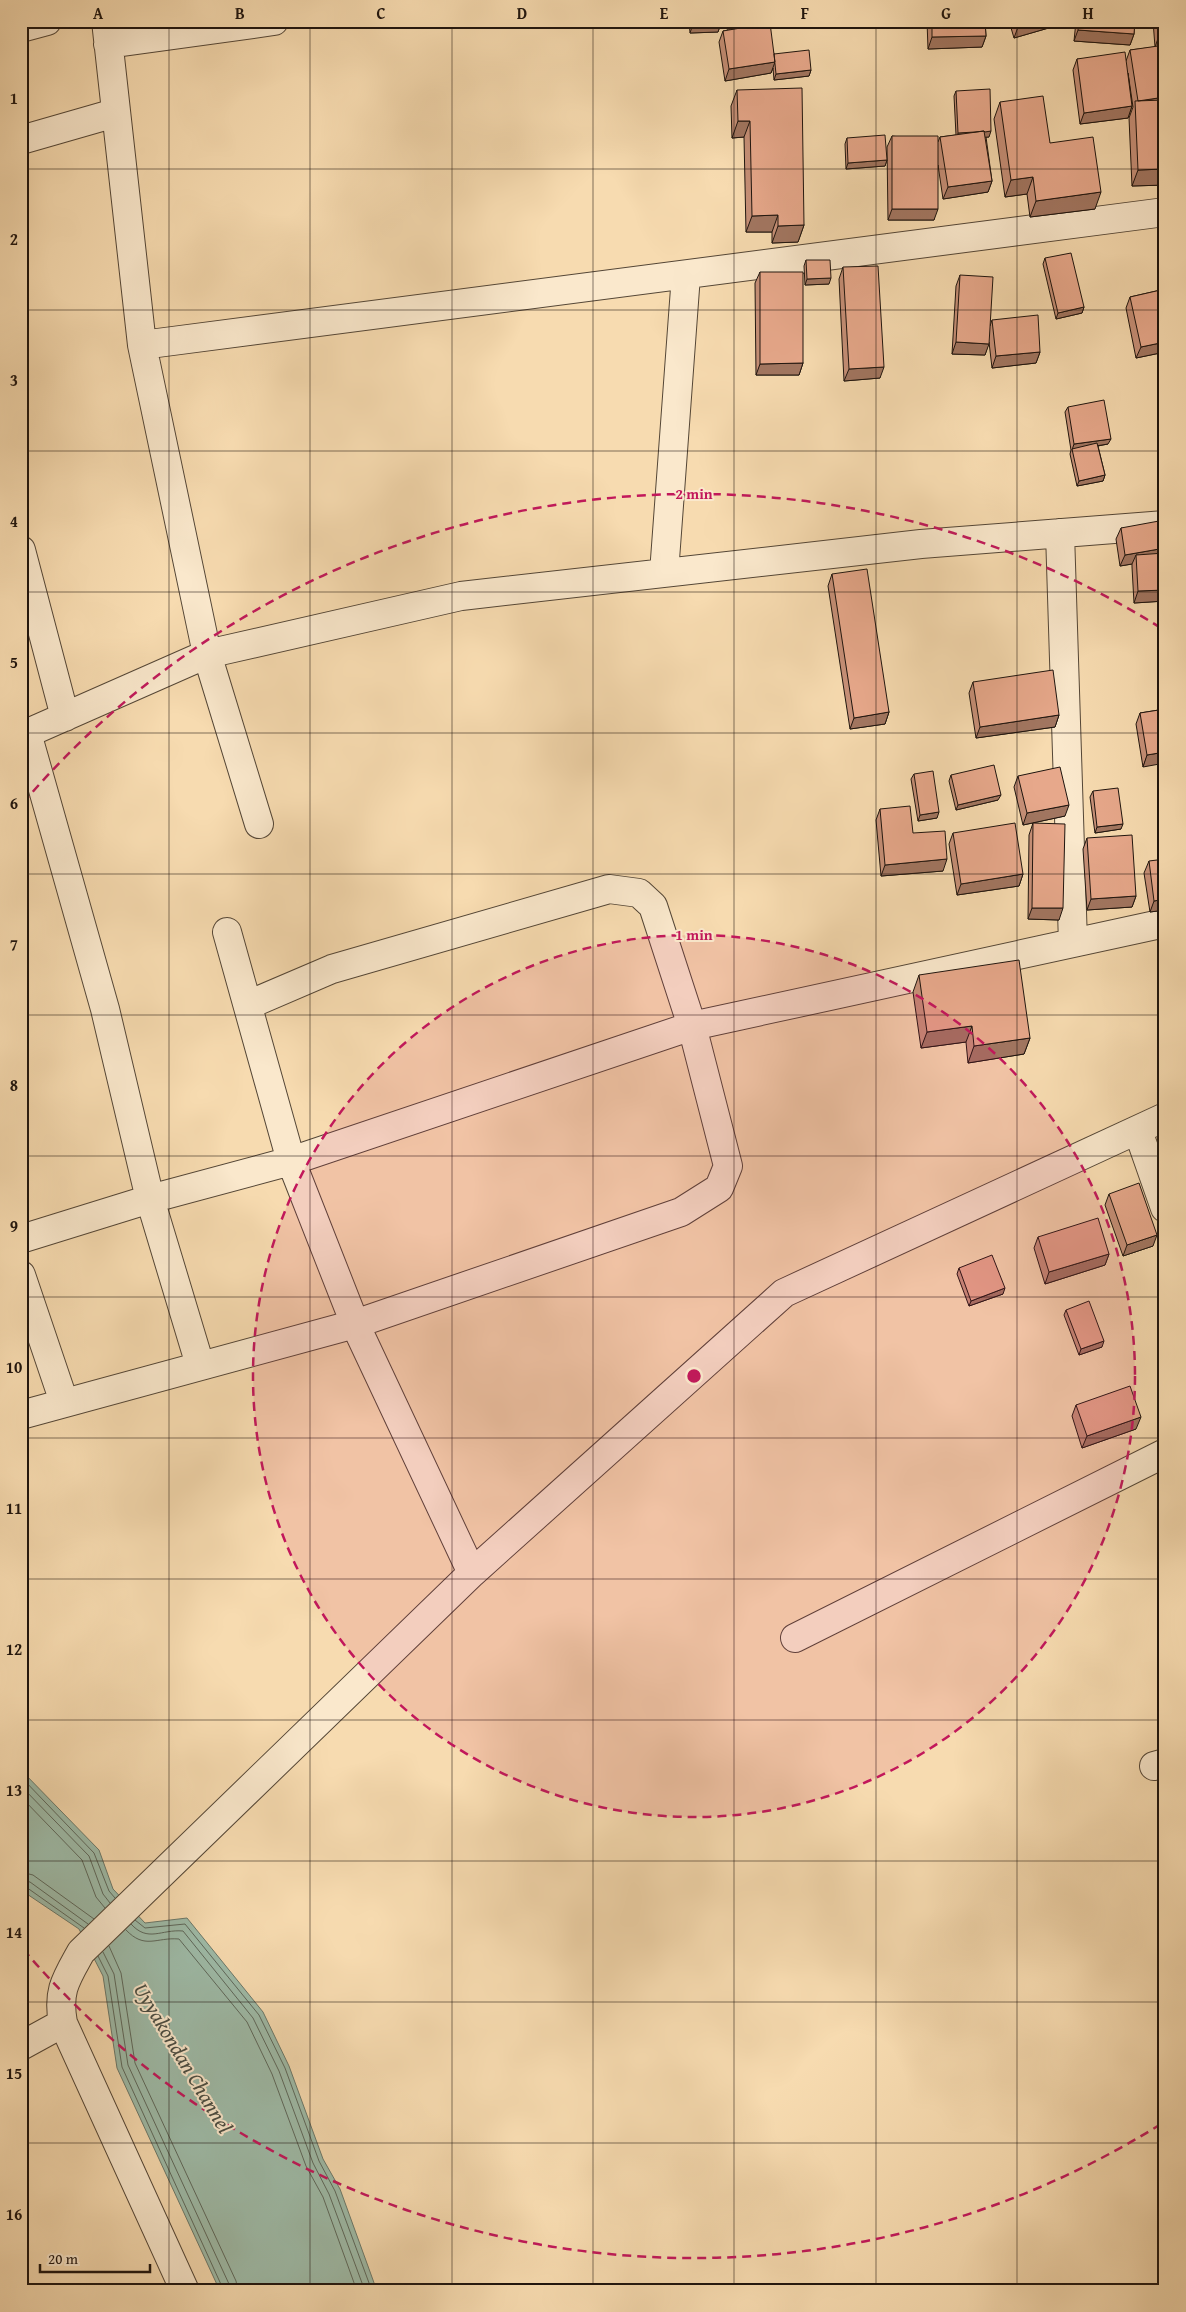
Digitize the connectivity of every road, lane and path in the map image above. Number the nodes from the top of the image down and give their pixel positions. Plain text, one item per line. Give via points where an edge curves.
1 (47, 21) edge
2 (274, 21) edge
3 (21, 28) edge
4 (107, 33) edge
5 (115, 113) junction
6 (21, 140) edge
7 (1165, 212) edge
8 (686, 275) junction
9 (142, 345) junction
10 (1165, 525) edge
11 (1060, 533) junction
12 (21, 550) edge
13 (664, 573) junction
14 (207, 654) junction
15 (64, 717) junction
16 (24, 735) edge
17 (259, 824) dead end
18 (1165, 923) edge
19 (227, 932) dead end
20 (1073, 943) junction
21 (248, 1005) junction
22 (692, 1026) junction
23 (1165, 1117) edge
24 (1138, 1131) junction
25 (291, 1161) junction
26 (150, 1199) junction
27 (1165, 1208) edge
28 (21, 1239) edge
29 (21, 1275) edge
30 (355, 1324) junction
31 (200, 1365) junction
32 (64, 1402) junction
33 (21, 1415) edge
34 (1165, 1453) edge
35 (472, 1573) junction
36 (795, 1638) dead end
37 (63, 2023) junction
38 (21, 2046) edge
39 (185, 2291) edge

1 - 3 street
2 - 4 street
4 - 5 street
5 - 6 street
5 - 9 street
7 - 8 street
8 - 9 street
8 - 13 street
9 - 14 street
10 - 11 street
11 - 13 street via 921,544
11 - 20 street
12 - 15 street
13 - 14 street via 461,596
14 - 15 street
14 - 17 street
15 - 16 street
16 - 26 street via 105,1010
18 - 20 street
19 - 21 street
20 - 22 street
21 - 22 street via 332,969 609,889 639,893 653,906
21 - 25 street
22 - 25 street
22 - 30 street via 728,1166 719,1188 681,1212
23 - 24 street
24 - 27 street
24 - 35 street via 784,1293
25 - 26 street
25 - 30 street
26 - 28 street
26 - 31 street
29 - 32 street
30 - 31 street
30 - 35 street
31 - 32 street
32 - 33 street
34 - 36 street
35 - 37 street via 81,1952 63,1984
37 - 38 street
37 - 39 street

